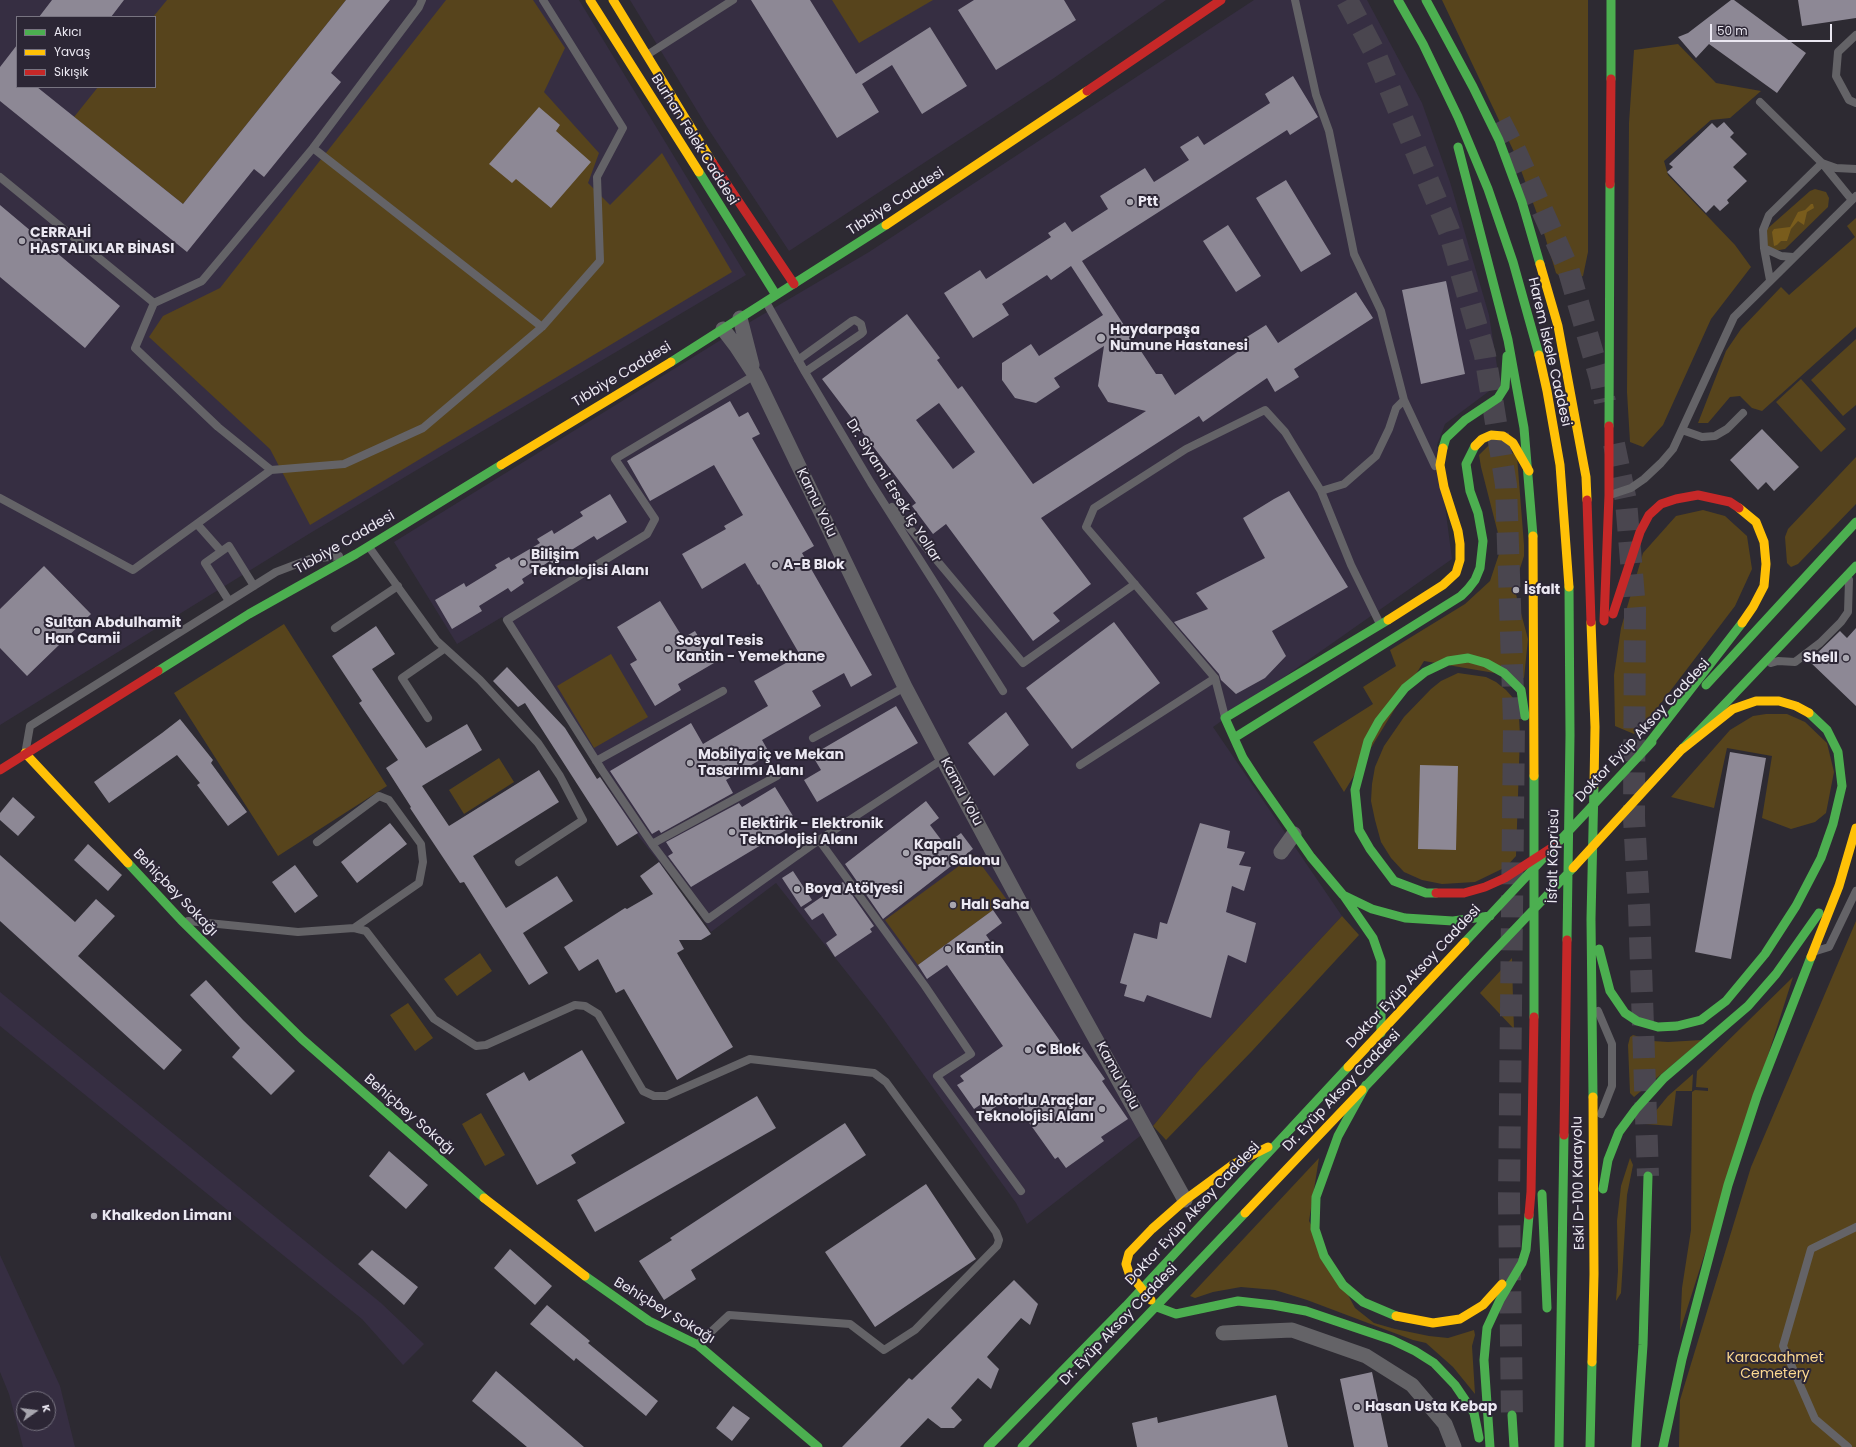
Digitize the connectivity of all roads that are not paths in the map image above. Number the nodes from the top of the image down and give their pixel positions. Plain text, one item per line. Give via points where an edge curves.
1 (422, 0) edge
2 (544, 0) edge
3 (590, 0) edge
4 (613, 0) edge
5 (733, 0) edge
6 (1221, 0) edge
7 (1295, 0) edge
8 (1398, 0) edge
9 (1426, 0) edge
10 (1611, 0) edge
11 (1856, 35) edge
12 (1423, 44) junction
13 (647, 55) junction
14 (1760, 102) dead end
15 (1856, 103) edge
16 (313, 148) junction
17 (1822, 163) junction
18 (1856, 169) edge
19 (0, 177) edge
20 (1854, 198) edge
21 (1764, 248) junction
22 (1793, 258) junction
23 (1770, 280) junction
24 (794, 284) junction
25 (776, 295) junction
26 (765, 302) junction
27 (154, 303) junction
28 (740, 318) junction
29 (542, 327) junction
30 (723, 329) junction
31 (1508, 340) junction
32 (798, 360) junction
33 (805, 372) junction
34 (755, 375) junction
35 (1404, 400) junction
36 (1743, 413) dead end
37 (1682, 430) junction
38 (271, 470) junction
39 (1529, 471) junction
40 (871, 483) junction
41 (1444, 487) junction
42 (1321, 491) junction
43 (1609, 495) junction
44 (0, 498) edge
45 (1856, 522) edge
46 (197, 524) junction
47 (369, 546) junction
48 (221, 551) junction
49 (356, 554) junction
50 (1853, 569) edge
51 (1136, 584) junction
52 (254, 586) junction
53 (398, 586) junction
54 (229, 602) junction
55 (335, 628) dead end
56 (1384, 633) junction
57 (444, 649) junction
58 (1602, 658) dead end
59 (1759, 668) junction
60 (1215, 678) junction
61 (904, 687) junction
62 (723, 691) dead end
63 (1003, 691) dead end
64 (428, 718) dead end
65 (1225, 718) junction
66 (1595, 728) junction
67 (1570, 735) joint
68 (813, 738) dead end
69 (1234, 738) junction
70 (1680, 751) junction
71 (25, 753) junction
72 (1639, 756) junction
73 (943, 759) junction
74 (596, 761) junction
75 (0, 762) edge
76 (1080, 765) dead end
77 (0, 770) edge
78 (777, 776) dead end
79 (1533, 789) junction
80 (1856, 828) edge
81 (1294, 834) junction
82 (820, 840) junction
83 (317, 842) dead end
84 (652, 844) junction
85 (1556, 845) junction
86 (1281, 852) dead end
87 (519, 862) dead end
88 (1838, 886) junction
89 (1856, 891) edge
90 (1343, 895) junction
91 (1490, 916) junction
92 (1591, 919) junction
93 (181, 920) junction
94 (354, 928) junction
95 (1813, 952) junction
96 (1566, 978) joint
97 (1592, 1000) junction
98 (1534, 1019) junction
99 (1381, 1033) junction
100 (1366, 1085) junction
101 (1592, 1140) junction
102 (1280, 1141) junction
103 (1541, 1162) dead end
104 (1648, 1176) tunnel mouth
105 (1542, 1186) dead end
106 (1021, 1191) dead end
107 (1185, 1200) junction
108 (1856, 1227) edge
109 (1527, 1236) junction
110 (1594, 1274) junction
111 (1142, 1289) junction
112 (1157, 1307) junction
113 (1548, 1320) dead end
114 (1223, 1333) dead end
115 (698, 1344) junction
116 (1551, 1376) dead end
117 (1512, 1416) tunnel mouth
118 (818, 1447) edge
119 (988, 1447) edge
120 (1022, 1447) edge
121 (1454, 1447) edge
122 (1480, 1447) edge
123 (1490, 1447) edge
124 (1514, 1447) edge
125 (1554, 1447) edge
126 (1559, 1447) edge
127 (1590, 1447) edge
128 (1636, 1447) edge
129 (1663, 1447) edge
130 (1848, 1447) edge

1 - 16 lane via 419,8
2 - 29 lane via 622,128 597,177 600,261
3 - 25 main road, Burhan Felek Caddesi
4 - 13 main road, Burhan Felek Caddesi
5 - 13 lane
6 - 24 main road, Tıbbiye Caddesi via 928,200
7 - 35 lane via 1316,95 1329,131 1354,254 1381,311
8 - 12 main road, Harem İskele Caddesi
9 - 66 main road, Harem İskele Caddesi via 1470,80 1499,140 1522,202 1558,326 1586,477
10 - 43 main road
11 - 15 lane via 1838,52 1836,76 1849,100
12 - 31 main road via 1454,131
12 - 67 main road, Harem İskele Caddesi via 1458,117 1488,189 1531,323 1547,391 1560,465 1569,587
13 - 24 main road, Burhan Felek Caddesi via 704,151
14 - 17 lane
16 - 27 lane via 202,281
16 - 29 lane
17 - 18 lane via 1836,168
17 - 20 lane
17 - 21 lane via 1769,215 1763,230
19 - 27 lane
20 - 22 lane
21 - 22 lane via 1781,256
21 - 23 lane
22 - 23 lane
23 - 37 lane via 1734,317
24 - 25 main road, Tıbbiye Caddesi
25 - 26 main road, Tıbbiye Caddesi
26 - 28 main road, Tıbbiye Caddesi
26 - 32 lane, Dr. Siyami Ersek iç Yollar
27 - 38 lane via 135,348 218,427
28 - 30 main road, Tıbbiye Caddesi
28 - 34 street, Kamu Yolu
29 - 38 lane via 423,428 344,464
30 - 34 street, Kamu Yolu
30 - 47 main road, Tıbbiye Caddesi
31 - 39 main road
31 - 41 main road via 1505,387 1498,398 1465,420 1446,438 1440,465
32 - 33 lane, Dr. Siyami Ersek iç Yollar
32 - 33 lane via 852,321 861,324 861,334
33 - 40 lane, Dr. Siyami Ersek iç Yollar
34 - 61 street, Kamu Yolu
34 - 74 lane via 615,459 655,518 647,534 507,620
35 - 41 lane
35 - 42 lane via 1396,408 1390,429 1376,456 1344,484
36 - 37 lane via 1727,429 1715,436 1702,437
37 - 43 lane via 1673,449 1644,479 1630,488
38 - 46 lane
39 - 56 main road via 1513,443 1503,436 1491,435 1482,439 1466,464 1483,541 1480,568 1475,580 1462,596
39 - 79 main road via 1533,527
40 - 51 lane via 1023,663
40 - 63 lane, Dr. Siyami Ersek iç Yollar
41 - 56 main road via 1460,544 1460,560 1456,573
42 - 51 lane via 1285,432 1265,410 1186,449 1094,508 1086,527
42 - 56 lane via 1351,565
43 - 72 main road via 1607,628 1640,532 1649,515 1661,504 1690,496 1713,497 1730,502 1756,522 1764,542 1764,586 1753,607
44 - 46 lane via 133,570
45 - 72 main road, Doktor Eyüp Aksoy Caddesi
46 - 48 lane
47 - 49 main road, Tıbbiye Caddesi
47 - 53 lane
48 - 52 lane via 229,546
48 - 54 lane via 205,562
49 - 52 lane via 310,559 276,572
49 - 71 main road, Tıbbiye Caddesi via 249,614
50 - 59 main road
50 - 59 lane via 1848,612 1841,622 1796,662 1778,661
51 - 60 lane
52 - 54 lane
53 - 55 lane
53 - 57 lane
54 - 71 lane via 30,726
56 - 65 main road
56 - 69 main road
57 - 64 lane via 402,678
57 - 87 lane via 480,680 538,743 560,776 583,820
58 - 66 main road
59 - 70 main road
60 - 65 lane
60 - 76 lane
61 - 68 lane
61 - 73 street, Kamu Yolu
62 - 74 lane
65 - 69 main road
66 - 92 main road
67 - 96 main road, İsfalt Köprüsü
69 - 81 main road via 1243,758
70 - 92 main road via 1732,709 1758,701 1779,701 1796,706 1812,714 1827,730 1838,752 1842,786 1821,858 1796,906 1764,954 1726,1000 1700,1020 1677,1026 1658,1027 1637,1021 1625,1013 1610,992
70 - 100 main road, Dr. Eyüp Aksoy Caddesi via 1534,910
71 - 75 main road, Tıbbiye Caddesi
71 - 77 main road, Tıbbiye Caddesi
71 - 93 main road, Behiçbey Sokağı
72 - 85 main road, Doktor Eyüp Aksoy Caddesi
73 - 82 lane
73 - 107 street, Kamu Yolu
74 - 84 lane
78 - 84 lane
79 - 85 main road via 1521,690 1504,673 1486,663 1468,658 1448,661 1425,672 1405,688 1379,721 1368,741 1355,790 1359,830 1394,881 1426,893 1464,893 1485,887 1512,874
79 - 98 main road
80 - 88 main road
81 - 86 street
81 - 90 main road
82 - 84 lane via 708,919
82 - 106 lane via 971,1054 937,1076
83 - 94 lane via 379,796 389,800 422,844 423,862 419,883
85 - 91 main road, Doktor Eyüp Aksoy Caddesi
88 - 95 main road
88 - 110 main road via 1776,974 1748,1006 1664,1078 1619,1132 1608,1160 1602,1192
89 - 95 lane via 1829,947
90 - 91 main road via 1372,908 1405,918 1453,921
90 - 99 main road via 1373,938 1381,961
91 - 99 main road, Doktor Eyüp Aksoy Caddesi
92 - 97 main road, Eski D-100 Karayolu
93 - 94 lane via 298,932
93 - 115 main road, Behiçbey Sokağı via 302,1039 503,1214 607,1293 649,1320
94 - 115 lane via 366,931 434,1019 476,1046 575,1005 585,1006 598,1014 643,1092 654,1096 666,1096 750,1059 874,1073 886,1082 996,1232 999,1240 997,1246 915,1330 884,1350 850,1324 729,1315
95 - 129 main road via 1758,1096 1728,1185 1682,1359
96 - 126 main road, Eski D-100 Karayolu
97 - 101 main road, Eski D-100 Karayolu
97 - 101 lane via 1612,1044 1612,1086
98 - 103 main road
98 - 109 main road via 1531,1192
99 - 102 main road, Doktor Eyüp Aksoy Caddesi
100 - 109 main road via 1338,1136 1316,1197 1315,1229 1324,1256 1344,1285 1363,1302 1386,1313 1432,1323 1460,1319 1483,1305 1501,1286
100 - 112 main road, Dr. Eyüp Aksoy Caddesi
101 - 110 main road, Eski D-100 Karayolu
102 - 107 main road via 1234,1164
102 - 111 main road, Doktor Eyüp Aksoy Caddesi
104 - 128 main road via 1643,1345
105 - 113 main road
107 - 111 main road via 1152,1229 1129,1254 1126,1264 1129,1273
108 - 130 lane via 1812,1249 1782,1346 1815,1419
109 - 123 main road via 1522,1263 1487,1328 1484,1360
110 - 127 main road, Eski D-100 Karayolu
111 - 112 main road
111 - 119 main road, Doktor Eyüp Aksoy Caddesi
112 - 120 main road, Dr. Eyüp Aksoy Caddesi
112 - 122 main road via 1176,1314 1238,1301 1273,1305 1306,1311 1392,1340 1415,1350 1434,1363 1455,1385 1474,1413
114 - 121 street via 1292,1330 1366,1356 1412,1385 1445,1424
115 - 118 main road, Behiçbey Sokağı
116 - 125 main road
117 - 124 main road

